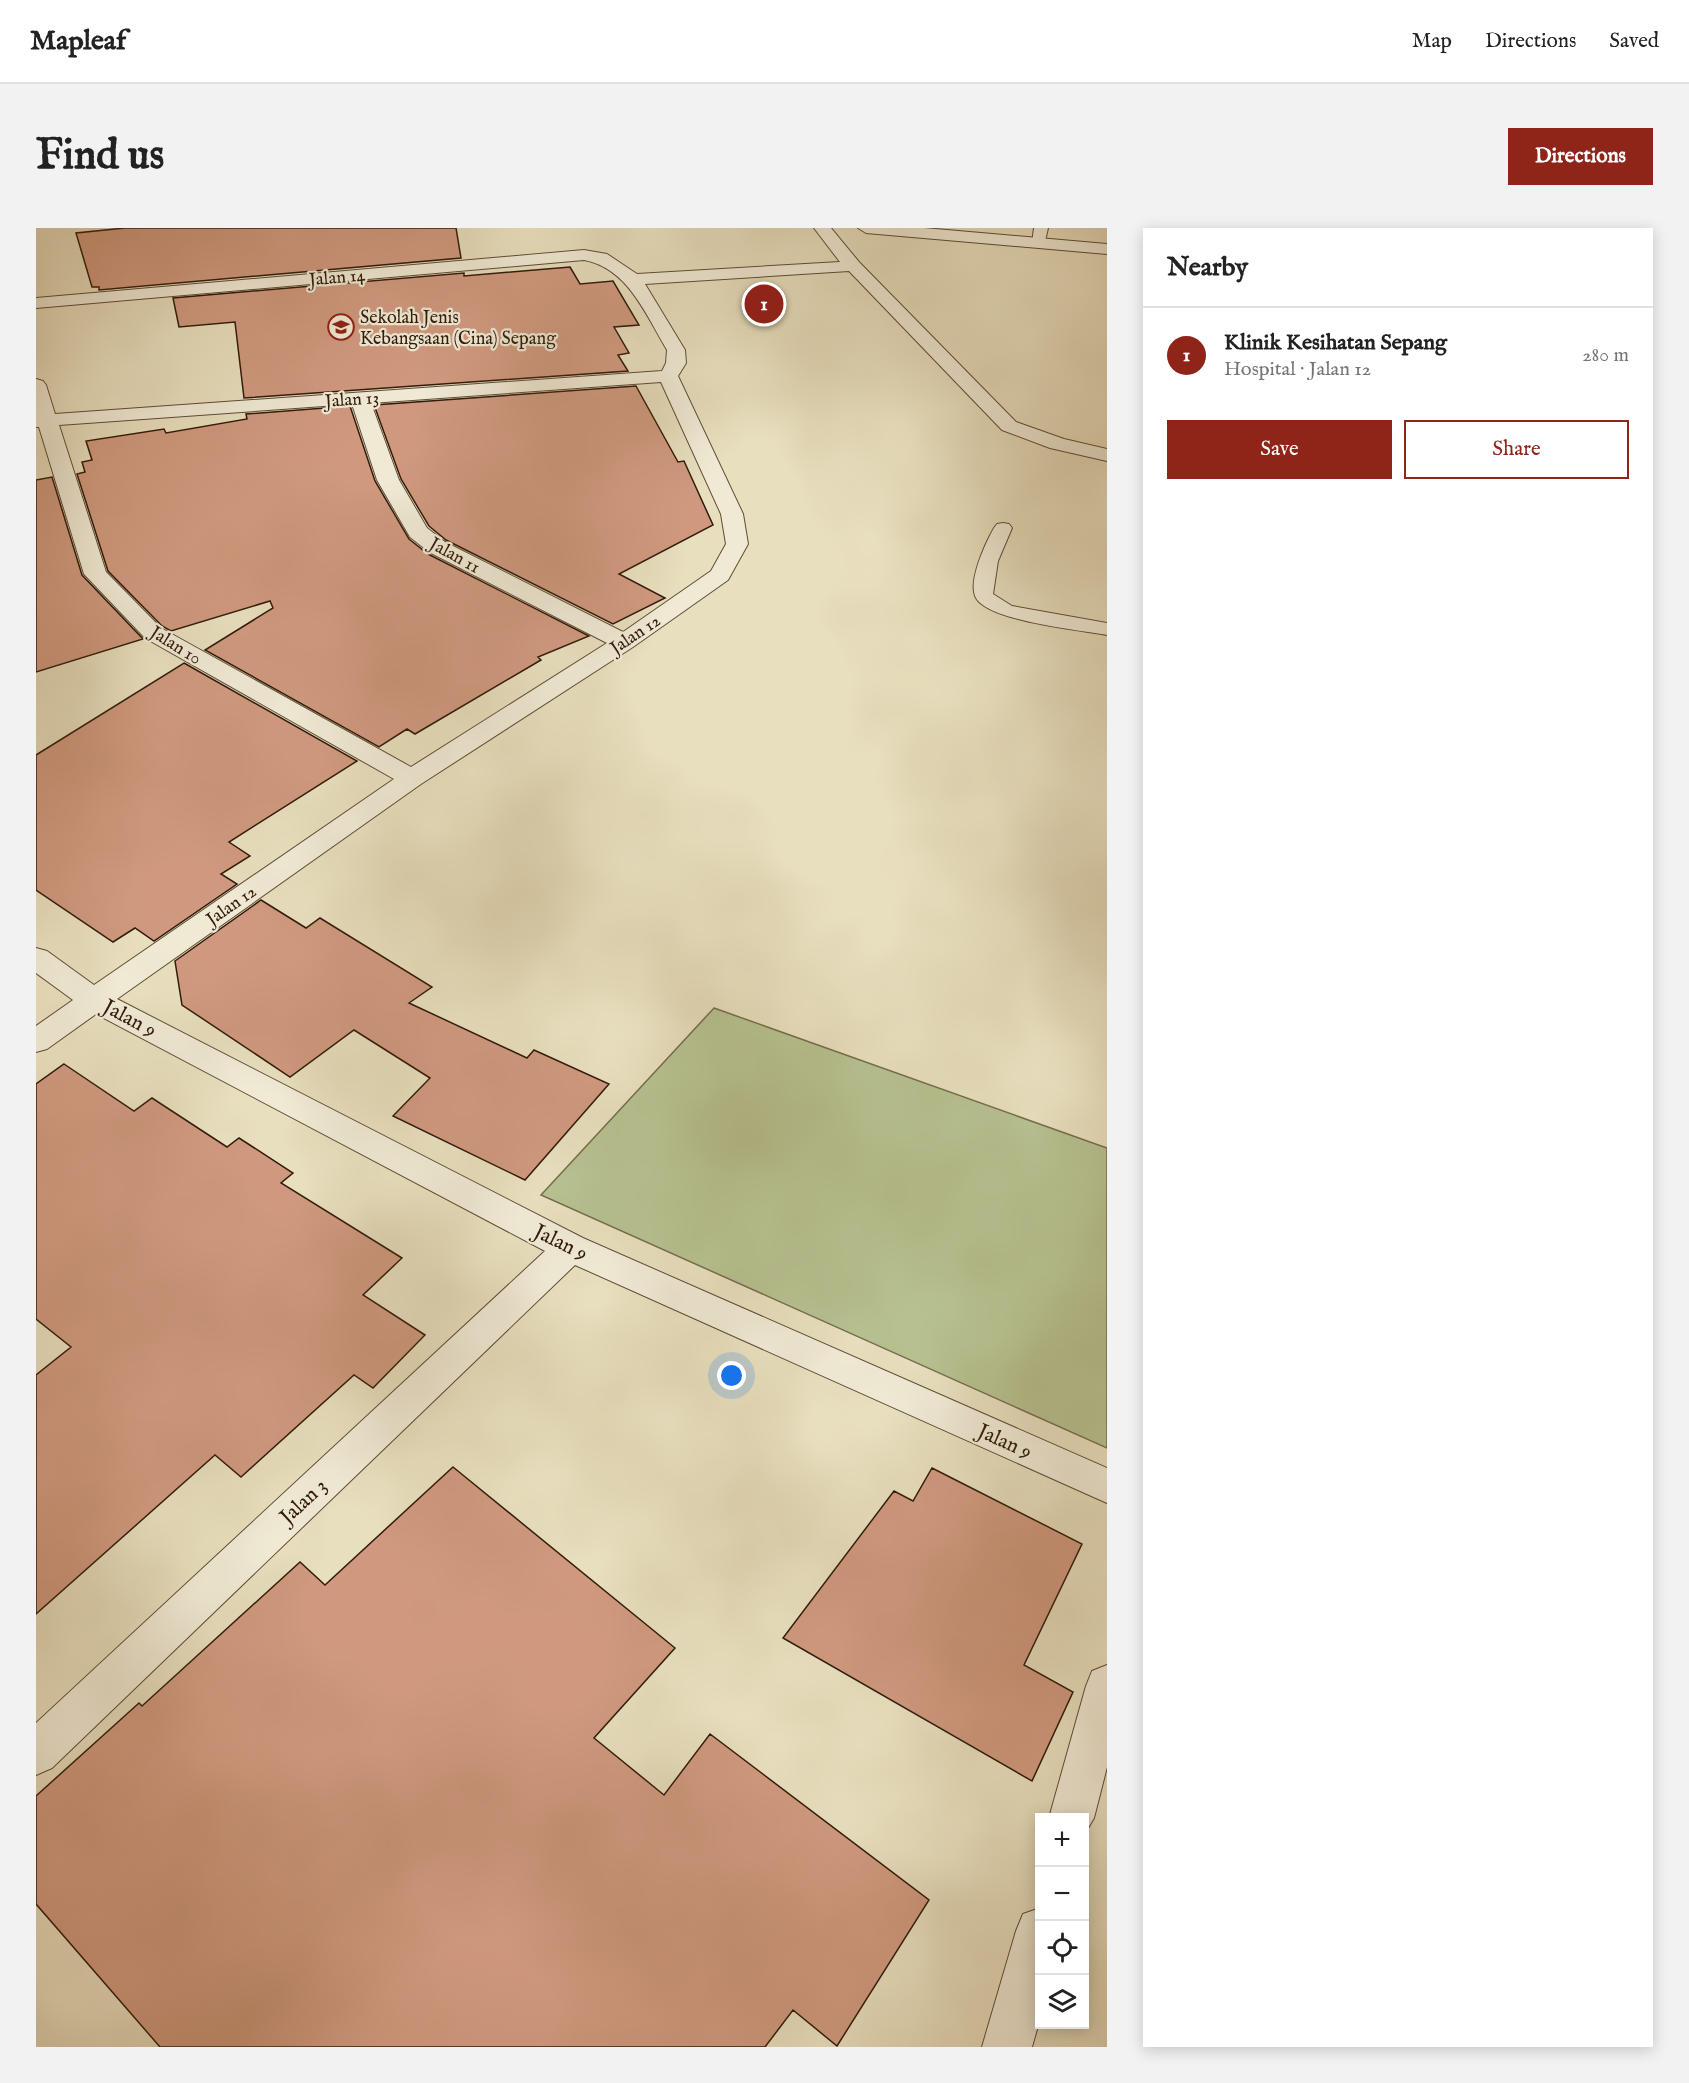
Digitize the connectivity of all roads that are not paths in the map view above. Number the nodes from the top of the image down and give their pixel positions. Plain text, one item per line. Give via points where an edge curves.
1 (822, 228) edge
2 (866, 228) edge
3 (1040, 236) edge
4 (1107, 249) edge
5 (853, 266) junction
6 (633, 279) junction
7 (36, 303) edge
8 (669, 376) junction
9 (36, 385) edge
10 (360, 399) junction
11 (41, 421) edge
12 (1107, 455) edge
13 (1003, 528) dead end
14 (1107, 629) edge
15 (624, 642) junction
16 (412, 777) junction
17 (36, 958) edge
18 (95, 1000) junction
19 (36, 1041) edge
20 (571, 1248) junction
21 (1107, 1486) edge
22 (1107, 1686) edge
23 (36, 1753) edge
24 (1072, 1813) edge
25 (1035, 1948) edge
26 (1007, 2047) edge

1 - 5 street
2 - 3 street
3 - 4 street
5 - 6 street
5 - 12 street via 1009,426 1080,451
6 - 7 street, Jalan 14 via 601,258 584,255
6 - 8 street via 676,350 676,363
8 - 10 street, Jalan 13
8 - 15 street, Jalan 12 via 732,514 736,544 720,574
9 - 11 street, Jalan 10
10 - 11 street, Jalan 13
10 - 15 street, Jalan 11 via 388,480 418,532 437,547
11 - 16 street, Jalan 10 via 95,574 153,633
13 - 14 lane via 990,552 983,578 984,596 1006,611
15 - 16 street, Jalan 12
16 - 18 street, Jalan 12
17 - 18 street, Jalan 9
18 - 19 street, Jalan 12
18 - 20 street, Jalan 9
20 - 21 street, Jalan 9
20 - 23 street, Jalan 3
22 - 24 street
25 - 26 street

